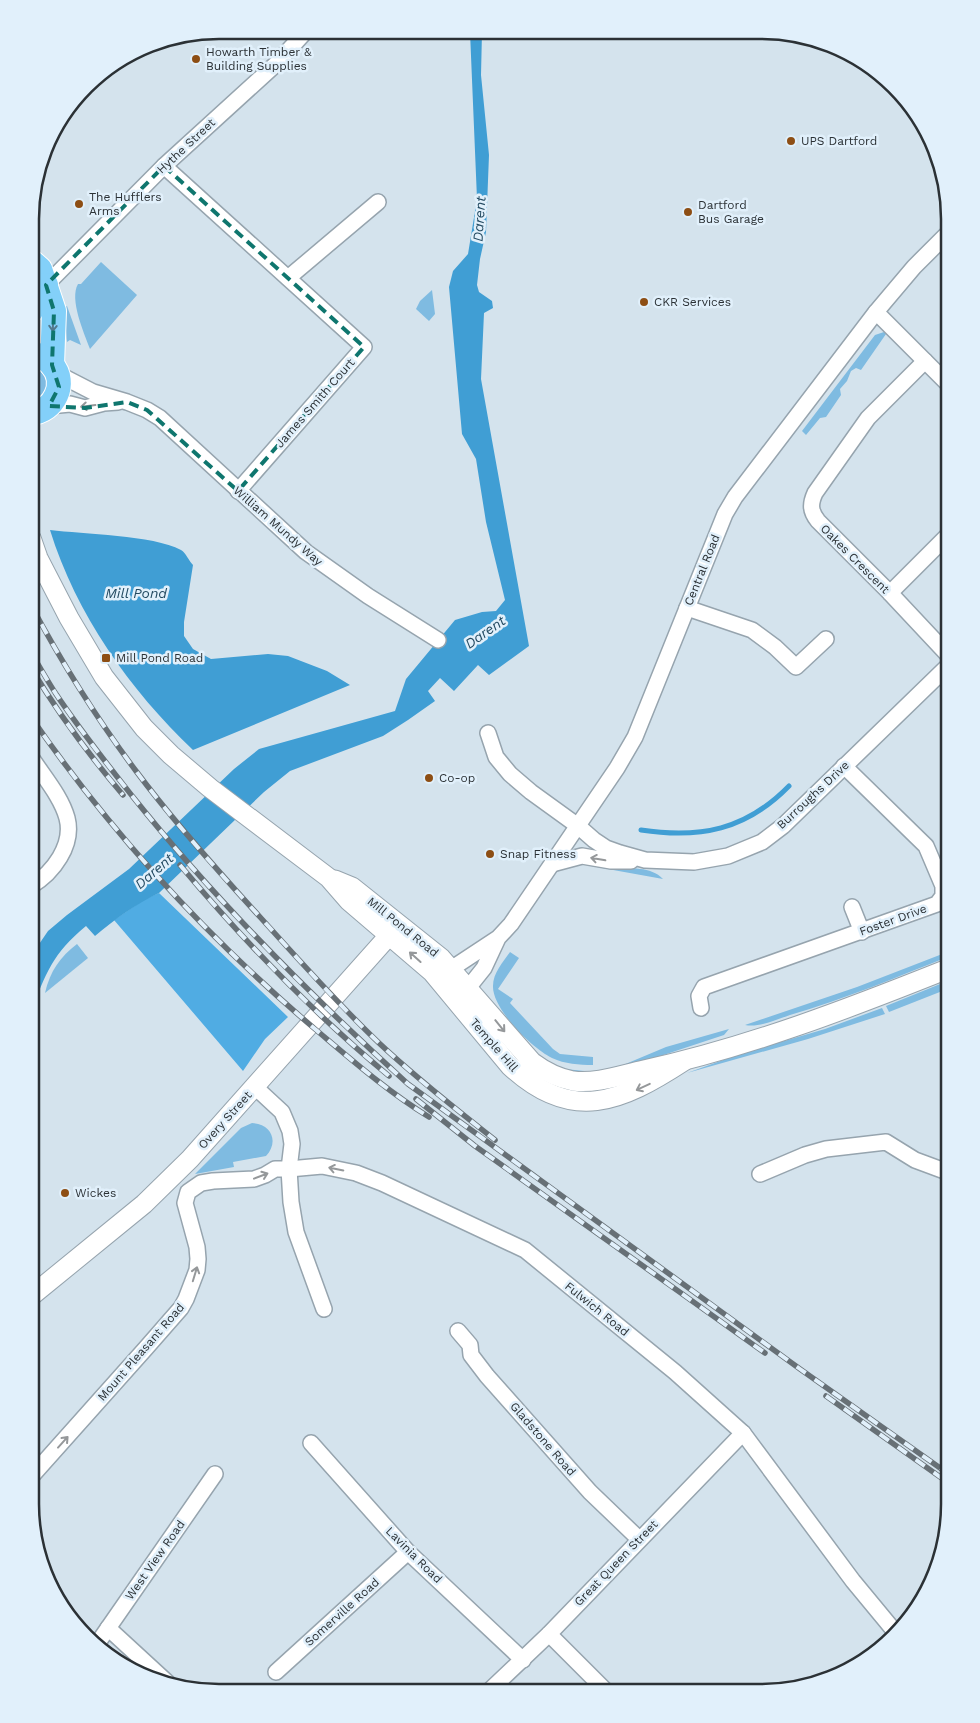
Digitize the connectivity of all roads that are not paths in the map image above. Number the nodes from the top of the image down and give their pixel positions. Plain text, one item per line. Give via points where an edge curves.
1 (298, 39) edge
2 (164, 166) junction
3 (378, 202) dead end
4 (941, 239) edge
5 (288, 278) junction
6 (39, 279) edge
7 (39, 290) edge
8 (876, 312) junction
9 (39, 355) edge
10 (925, 361) junction
11 (55, 369) junction
12 (941, 377) edge
13 (127, 402) junction
14 (40, 410) edge
15 (238, 491) junction
16 (941, 542) edge
17 (39, 560) edge
18 (890, 593) junction
19 (687, 608) junction
20 (826, 639) dead end
21 (438, 640) dead end
22 (941, 647) edge
23 (941, 673) edge
24 (488, 733) dead end
25 (844, 766) junction
26 (39, 770) edge
27 (578, 826) junction
28 (645, 860) junction
29 (552, 864) junction
30 (39, 880) edge
31 (941, 881) edge
32 (941, 899) edge
33 (852, 906) dead end
34 (393, 928) junction
35 (862, 932) junction
36 (498, 938) junction
37 (451, 969) junction
38 (941, 972) edge
39 (468, 988) junction
40 (449, 992) junction
41 (701, 1008) dead end
42 (684, 1061) junction
43 (255, 1087) junction
44 (289, 1169) junction
45 (941, 1170) edge
46 (760, 1174) dead end
47 (39, 1291) edge
48 (324, 1309) dead end
49 (458, 1331) dead end
50 (743, 1433) junction
51 (311, 1443) dead end
52 (39, 1468) edge
53 (215, 1474) dead end
54 (639, 1539) junction
55 (408, 1552) junction
56 (108, 1628) junction
57 (891, 1628) edge
58 (549, 1634) junction
59 (100, 1639) edge
60 (523, 1660) junction
61 (276, 1672) dead end
62 (158, 1674) edge
63 (497, 1684) edge
64 (600, 1684) edge

1 - 2 street, Hythe Street via 276,64
2 - 5 street, James Smith Court
2 - 6 street, Hythe Street
3 - 5 street
4 - 8 street, Central Road
5 - 15 street, James Smith Court via 364,347
7 -> 11 main road via 54,310
8 - 10 street
8 - 19 street, Central Road via 735,497
9 - 11 main road
10 - 12 street
10 - 18 street, Oakes Crescent via 868,418 815,493 811,508 818,521
11 - 13 street, William Mundy Way via 94,392
11 - 14 main road via 59,388 56,398
13 -> 14 street, William Mundy Way via 85,408 70,404
13 - 15 street, William Mundy Way via 160,418
15 - 21 street, William Mundy Way via 337,576
16 - 18 street
17 - 34 street, Mill Pond Road via 104,677 144,728 210,788 329,878 349,901
18 - 22 street, Oakes Crescent
19 - 20 street via 752,630 796,667
19 - 27 street, Central Road via 635,737
23 - 25 street, Burroughs Drive
24 - 27 street, Burroughs Drive via 496,757 510,774
25 - 28 street, Burroughs Drive via 783,826 762,842 728,856 694,862
25 - 31 street, Foster Drive via 926,846
26 - 30 street via 61,805 68,829 58,860
27 - 28 street, Burroughs Drive via 606,848
27 - 29 street, Central Road
28 -> 29 street, Burroughs Drive via 610,861 582,856
29 - 36 street, Central Road
32 - 35 street, Foster Drive via 937,904
33 - 35 street
34 - 37 street, Mill Pond Road via 441,958
40 -> 34 street, Mill Pond Road
34 - 43 street, Overy Street
35 - 41 street, Foster Drive via 704,987 699,996
36 - 37 street, Central Road
36 - 39 street, Central Road via 484,968
37 - 39 street, Mill Pond Road
37 - 40 street
38 - 42 street, Temple Hill via 848,1008
39 - 40 street
39 -> 42 street, Temple Hill via 532,1062 559,1077 573,1081 597,1080
42 -> 40 street, Temple Hill via 651,1083 613,1099 566,1099 524,1078 510,1066
43 - 44 street via 282,1112 290,1131
43 - 47 street, Overy Street via 144,1204
44 - 48 street via 296,1232
50 -> 44 street, Fulwich Road via 675,1372 525,1250 356,1173 322,1166
52 -> 44 street, Mount Pleasant Road via 186,1299 198,1259 185,1206 188,1192 204,1182 254,1179 275,1168
45 - 46 street via 914,1160 886,1142 826,1149
49 - 54 street, Gladstone Road via 470,1345 471,1355 487,1376 590,1492
50 - 54 street, Great Queen Street
50 - 57 street, Fulwich Road
51 - 55 street, Lavinia Road
53 - 56 street, West View Road
54 - 58 street, Great Queen Street
55 - 60 street, Lavinia Road
55 - 61 street, Somerville Road
56 - 59 street, West View Road
56 - 62 street
58 - 60 street, Great Queen Street
58 - 64 street
60 - 63 street, Great Queen Street

